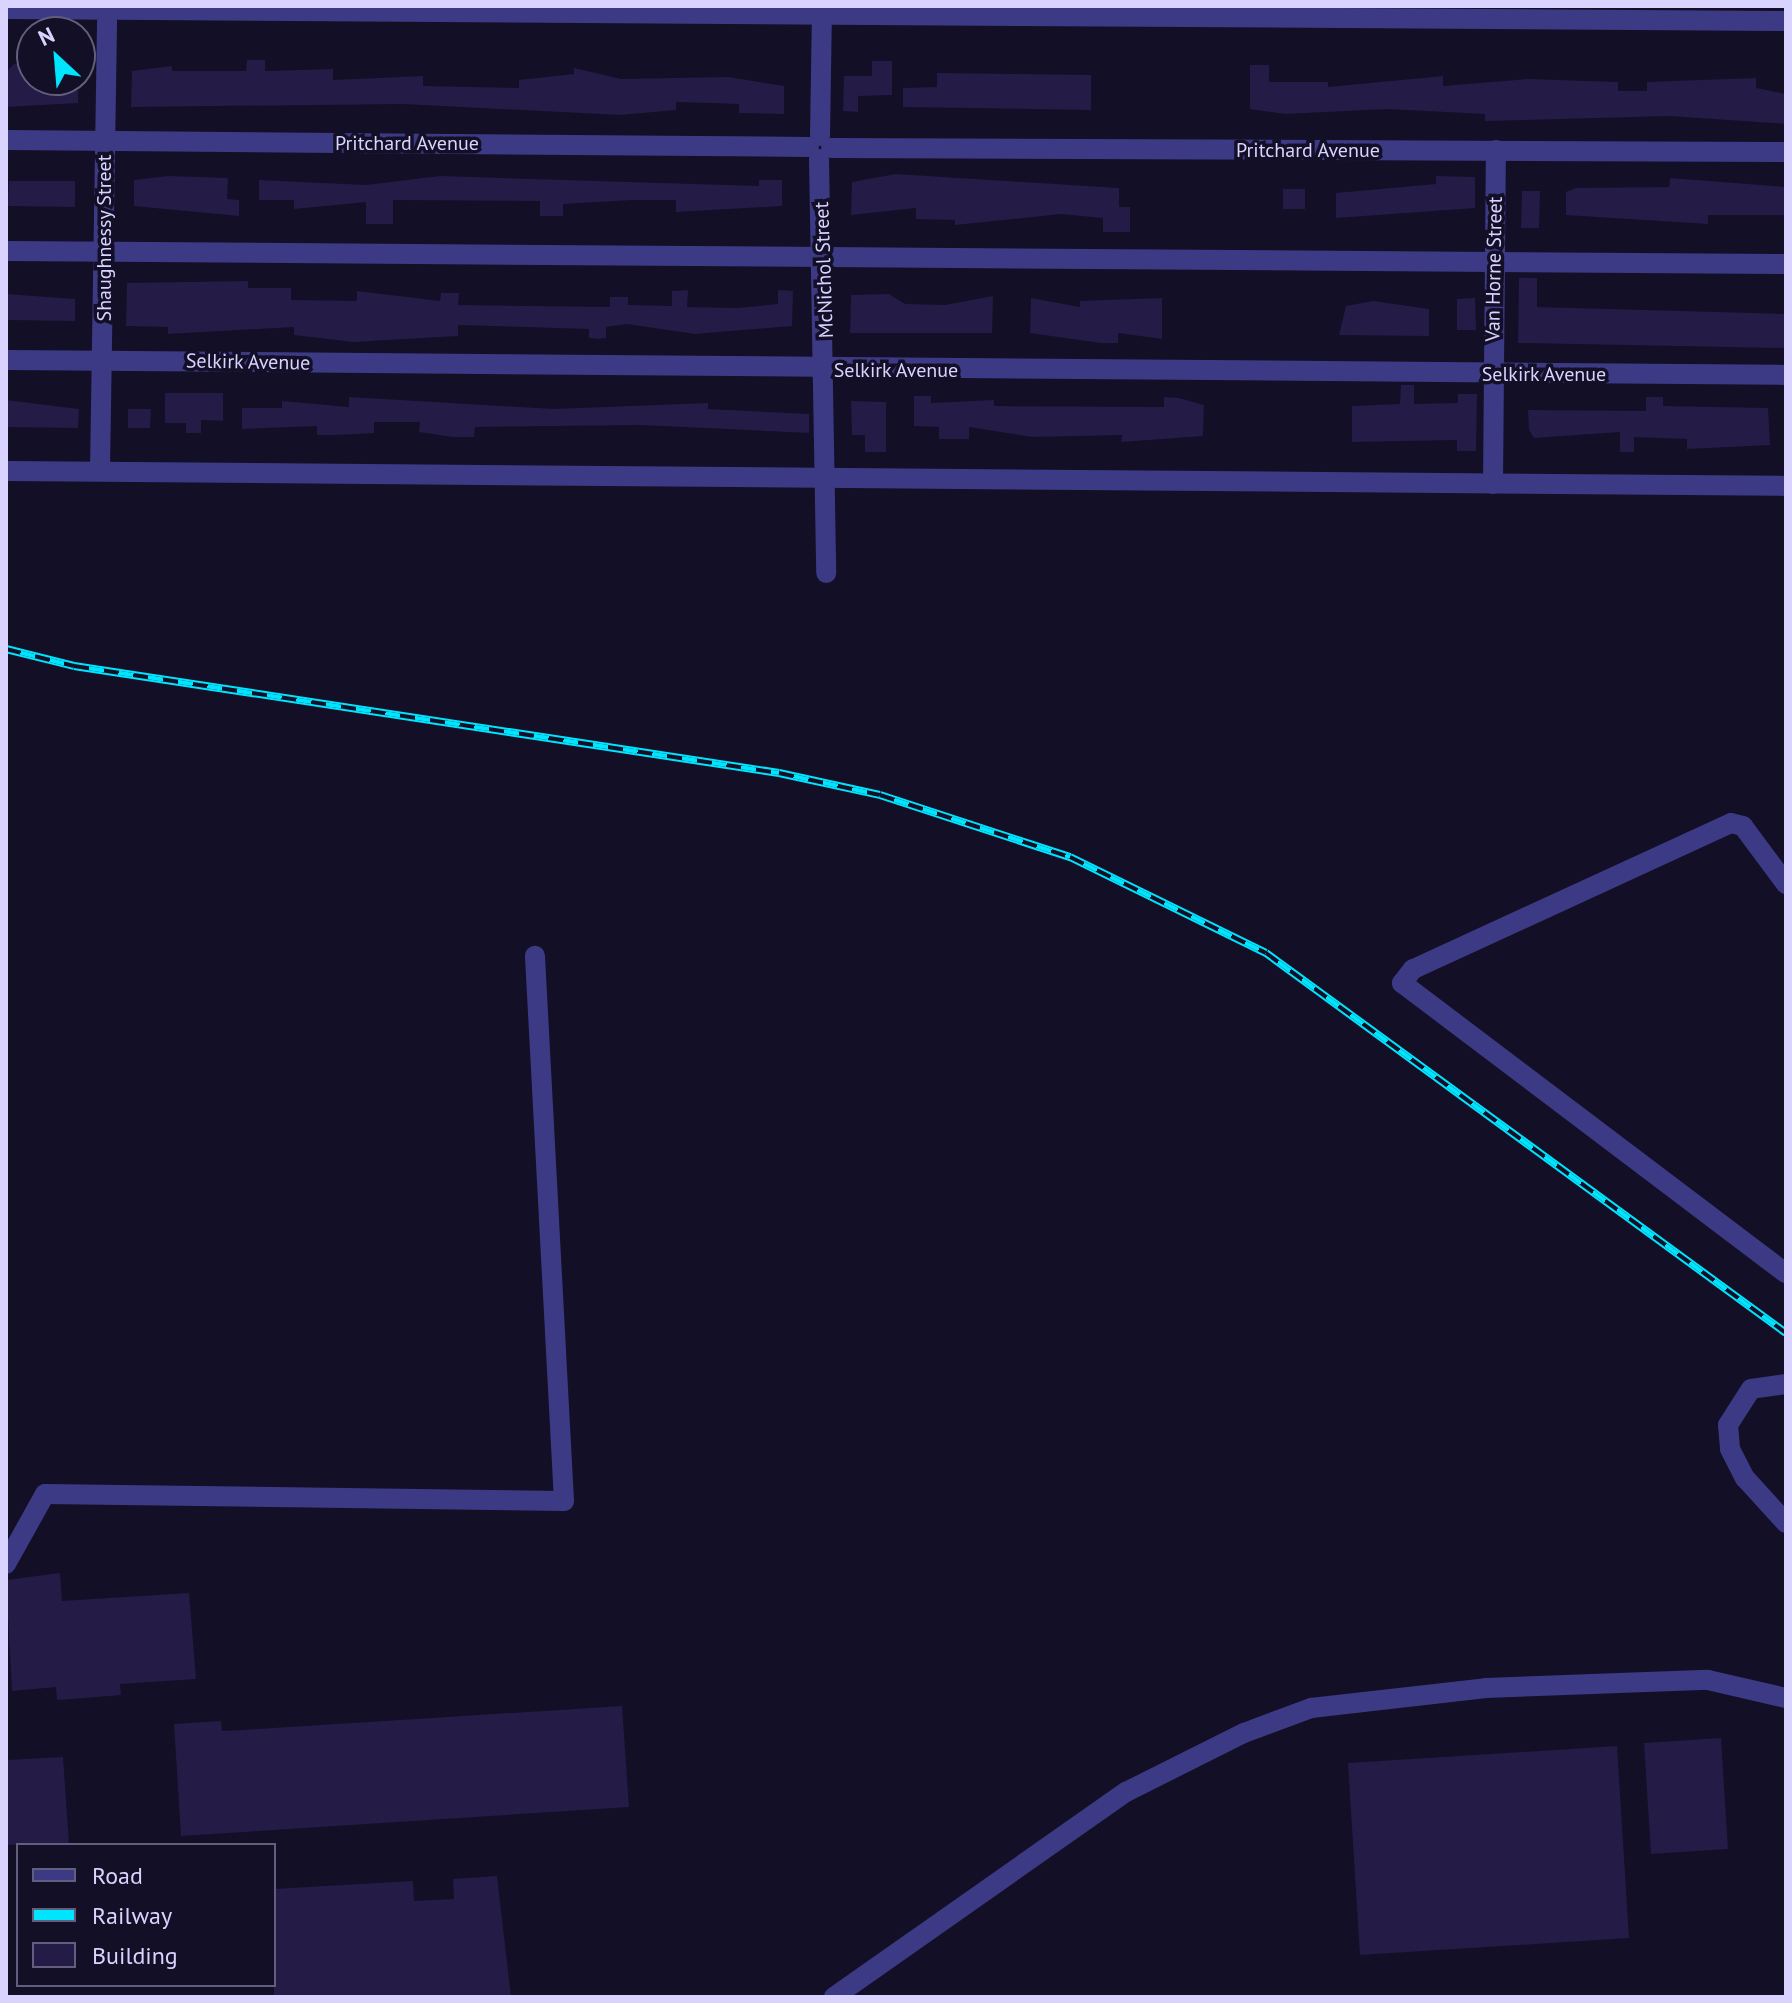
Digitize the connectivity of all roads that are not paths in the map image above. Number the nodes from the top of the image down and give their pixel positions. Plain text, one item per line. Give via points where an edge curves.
1 (107, 8) edge
2 (6, 9) edge
3 (822, 10) edge
4 (1786, 21) edge
5 (6, 140) edge
6 (104, 141) junction
7 (820, 147) junction
8 (1496, 150) junction
9 (1786, 152) edge
10 (6, 251) edge
11 (104, 252) junction
12 (824, 253) junction
13 (1495, 260) junction
14 (1786, 264) edge
15 (6, 360) edge
16 (103, 360) junction
17 (828, 369) junction
18 (1494, 373) junction
19 (1786, 375) edge
20 (100, 470) junction
21 (6, 471) edge
22 (827, 478) junction
23 (1493, 484) junction
24 (1786, 486) edge
25 (826, 573) dead end
26 (1786, 884) edge
27 (535, 956) dead end
28 (1786, 1273) edge
29 (1786, 1384) edge
30 (1786, 1523) edge
31 (6, 1564) edge
32 (1786, 1698) edge
33 (834, 1997) edge

1 - 2 street
1 - 3 street
1 - 6 street, Shaughnessy Street
3 - 4 street
3 - 7 street, McNichol Street
5 - 6 street, Pritchard Avenue
6 - 7 street, Pritchard Avenue
6 - 11 street, Shaughnessy Street
7 - 8 street, Pritchard Avenue
7 - 12 street, McNichol Street
8 - 9 street, Pritchard Avenue
8 - 13 street, Van Horne Street
10 - 11 street
11 - 12 street
11 - 16 street, Shaughnessy Street
12 - 13 street
12 - 17 street, McNichol Street
13 - 14 street
13 - 18 street, Van Horne Street
15 - 16 street, Selkirk Avenue
16 - 17 street, Selkirk Avenue
16 - 20 street, Shaughnessy Street
17 - 18 street, Selkirk Avenue
17 - 22 street, McNichol Street
18 - 19 street, Selkirk Avenue
18 - 23 street, Van Horne Street
20 - 21 street
20 - 22 street
22 - 23 street
22 - 25 street, McNichol Street
23 - 24 street
26 - 28 street via 1743,826 1731,823 1402,978 1409,992
27 - 31 street via 564,1501 45,1494
29 - 30 street via 1751,1389 1728,1425 1730,1449 1745,1478
32 - 33 street via 1708,1680 1486,1688 1311,1708 1126,1792

